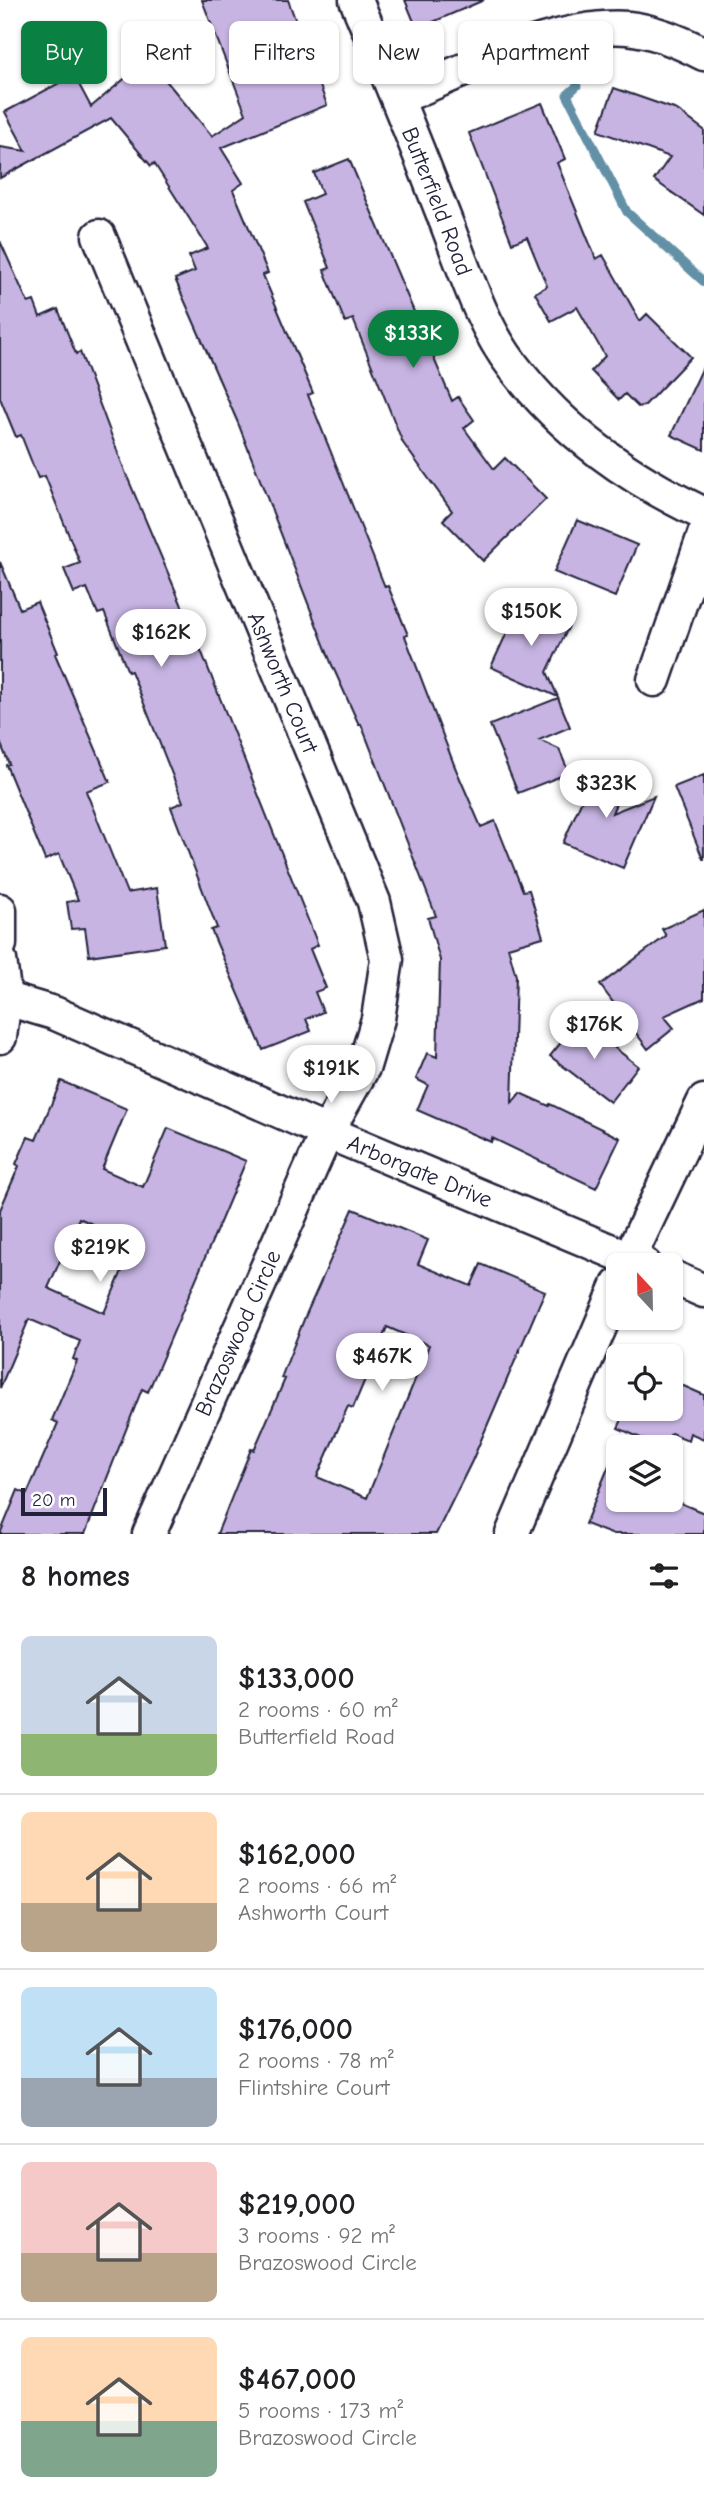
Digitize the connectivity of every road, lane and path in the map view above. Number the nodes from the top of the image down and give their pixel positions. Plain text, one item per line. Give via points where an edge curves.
1 (356, 0) edge
2 (704, 54) edge
3 (398, 98) junction
4 (99, 236) dead end
5 (704, 514) edge
6 (704, 535) edge
7 (654, 680) dead end
8 (0, 910) edge
9 (0, 944) edge
10 (0, 960) edge
11 (3, 998) edge
12 (0, 1037) edge
13 (704, 1101) edge
14 (327, 1132) junction
15 (637, 1253) edge
16 (606, 1258) edge
17 (683, 1282) edge
18 (704, 1291) edge
19 (606, 1323) edge
20 (149, 1534) edge
21 (512, 1534) edge

1 - 3 street, Butterfield Road
2 - 3 street via 678,41 628,28 568,33
3 - 5 street, Butterfield Road via 477,300 511,364 551,412 599,454 653,489
4 - 14 street, Ashworth Court via 374,902 387,959 378,1020 364,1066
6 - 7 street
8 - 9 street
10 - 11 street
11 - 12 street
11 - 14 street, Arborgate Drive via 54,1013
13 - 15 street
14 - 16 street, Arborgate Drive
14 - 20 street, Brazoswood Circle
17 - 18 street
19 - 21 street

